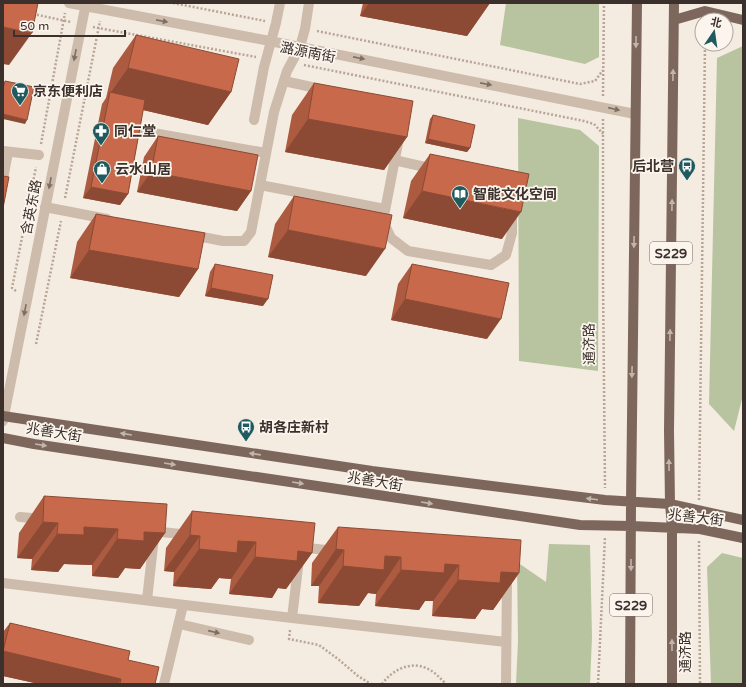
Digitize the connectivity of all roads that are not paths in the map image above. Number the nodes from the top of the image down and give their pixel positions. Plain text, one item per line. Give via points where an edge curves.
1 (69, 3) edge
2 (280, 3) edge
3 (309, 3) edge
4 (637, 3) edge
5 (674, 3) edge
6 (85, 5) edge
7 (674, 20) junction
8 (743, 20) edge
9 (270, 41) junction
10 (300, 47) junction
11 (284, 81) junction
12 (337, 92) edge
13 (635, 114) junction
14 (254, 120) dead end
15 (401, 129) edge
16 (142, 132) edge
17 (5, 152) edge
18 (266, 153) junction
19 (38, 155) dead end
20 (394, 160) junction
21 (441, 170) edge
22 (3, 180) edge
23 (260, 185) junction
24 (512, 202) edge
25 (45, 207) junction
26 (385, 209) junction
27 (116, 220) edge
28 (185, 234) edge
29 (3, 418) edge
30 (3, 438) edge
31 (631, 502) junction
32 (670, 504) junction
33 (20, 517) dead end
34 (52, 520) edge
35 (743, 520) edge
36 (631, 526) junction
37 (672, 527) junction
38 (139, 530) edge
39 (154, 531) junction
40 (201, 536) edge
41 (743, 538) edge
42 (285, 546) edge
43 (301, 548) junction
44 (348, 552) edge
45 (507, 569) edge
46 (3, 583) edge
47 (148, 600) junction
48 (183, 605) junction
49 (292, 618) junction
50 (179, 624) junction
51 (249, 640) dead end
52 (506, 642) junction
53 (164, 684) edge
54 (506, 684) edge
55 (630, 684) edge
56 (672, 684) edge

1 - 6 street, 潞源南街
2 - 9 street
3 - 10 street
4 -> 13 main road, S229
5 - 7 main road, 通济路 / S229
6 -> 9 street, 潞源南街
6 -> 25 street, 含英东路
7 - 8 main road via 705,12
32 -> 7 main road, 通济路 / S229
9 - 10 street, 潞源南街
9 - 14 street
10 - 11 street
10 -> 13 street, 潞源南街
11 - 12 street
11 - 18 street via 274,112
13 -> 31 main road, S229
15 - 20 street
16 - 18 street
17 - 19 street
17 - 22 street
18 - 23 street
20 - 21 street
20 - 26 street
23 - 26 street
23 - 28 street via 251,232 244,241 223,241
24 - 26 street via 512,233 506,255 491,266 408,252 391,238 383,221
25 - 27 street
25 -> 29 street, 含英东路
31 -> 29 main road, 兆善大街 via 372,471
30 -> 36 main road, 兆善大街 via 580,525
31 - 32 main road, 兆善大街
31 - 36 main road, S229
32 - 35 main road, 兆善大街
32 - 37 main road, 通济路 / S229
33 - 34 street
36 - 37 main road, 兆善大街
36 -> 55 main road, S229
37 - 41 main road, 兆善大街 via 700,529
56 -> 37 main road, 通济路 / S229
38 - 39 street
39 - 40 street
39 - 47 street
42 - 43 street
43 - 44 street
43 - 49 street
45 - 52 street
46 - 47 street
47 - 48 street
48 - 49 street
48 - 50 street
49 - 52 street
50 -> 51 street
50 - 53 street
52 - 54 street

